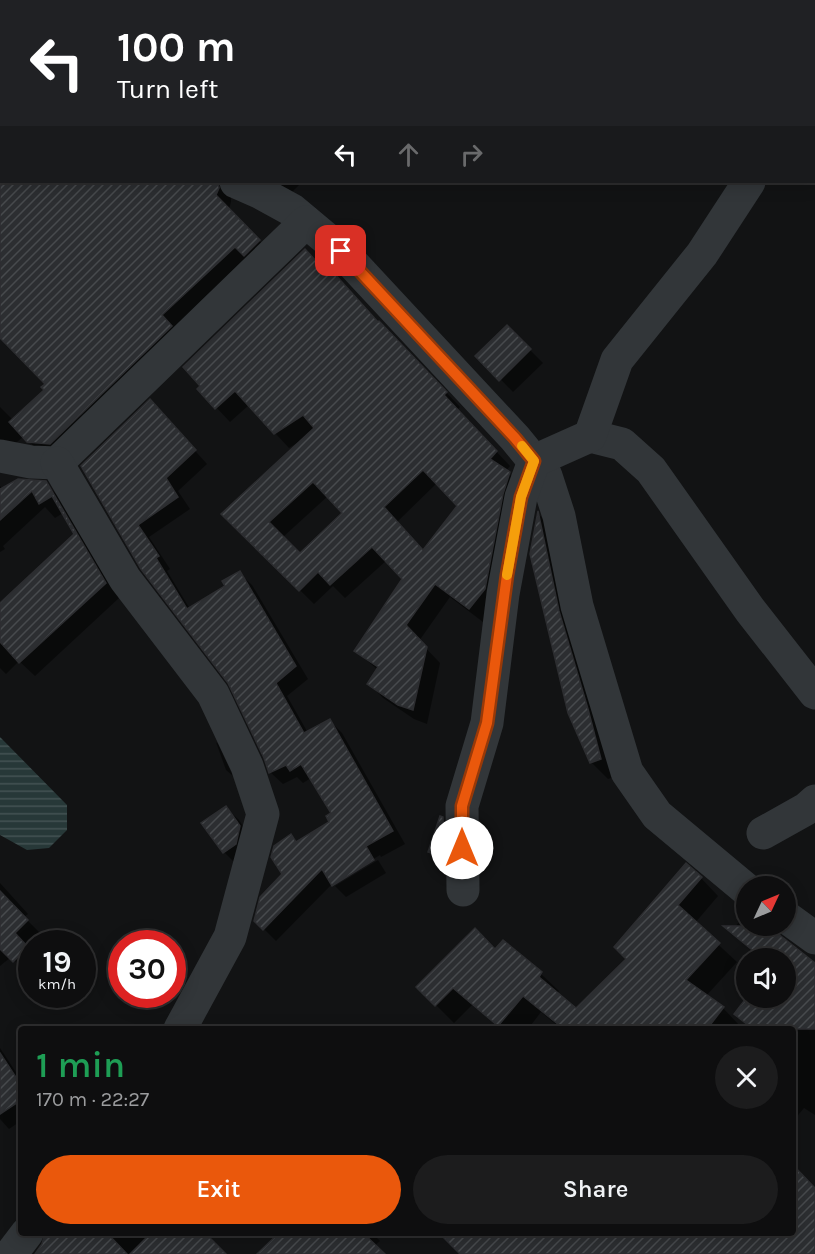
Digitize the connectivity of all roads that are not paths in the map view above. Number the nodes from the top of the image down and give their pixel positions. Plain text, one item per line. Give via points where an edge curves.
1 (238, 183) edge
2 (748, 183) edge
3 (306, 222) junction
4 (590, 436) junction
5 (0, 456) edge
6 (534, 461) junction
7 (57, 463) junction
8 (815, 693) edge
9 (815, 801) edge
10 (763, 833) dead end
11 (736, 881) edge
12 (463, 890) dead end
13 (796, 924) edge
14 (815, 938) edge
15 (182, 1026) edge
16 (25, 1236) edge
17 (11, 1254) edge

1 - 3 street via 282,204
2 - 4 street via 702,254 617,360
3 - 6 street via 341,251
3 - 7 street
4 - 6 street
4 - 8 street via 622,444 651,470 743,601
5 - 7 street
6 - 11 street via 546,476 559,516 577,606 627,772 657,815
6 - 12 street via 521,497 503,594 487,723 462,806
7 - 15 street via 125,579 213,693 247,766 263,814 230,937
9 - 10 street
13 - 14 street
16 - 17 street

